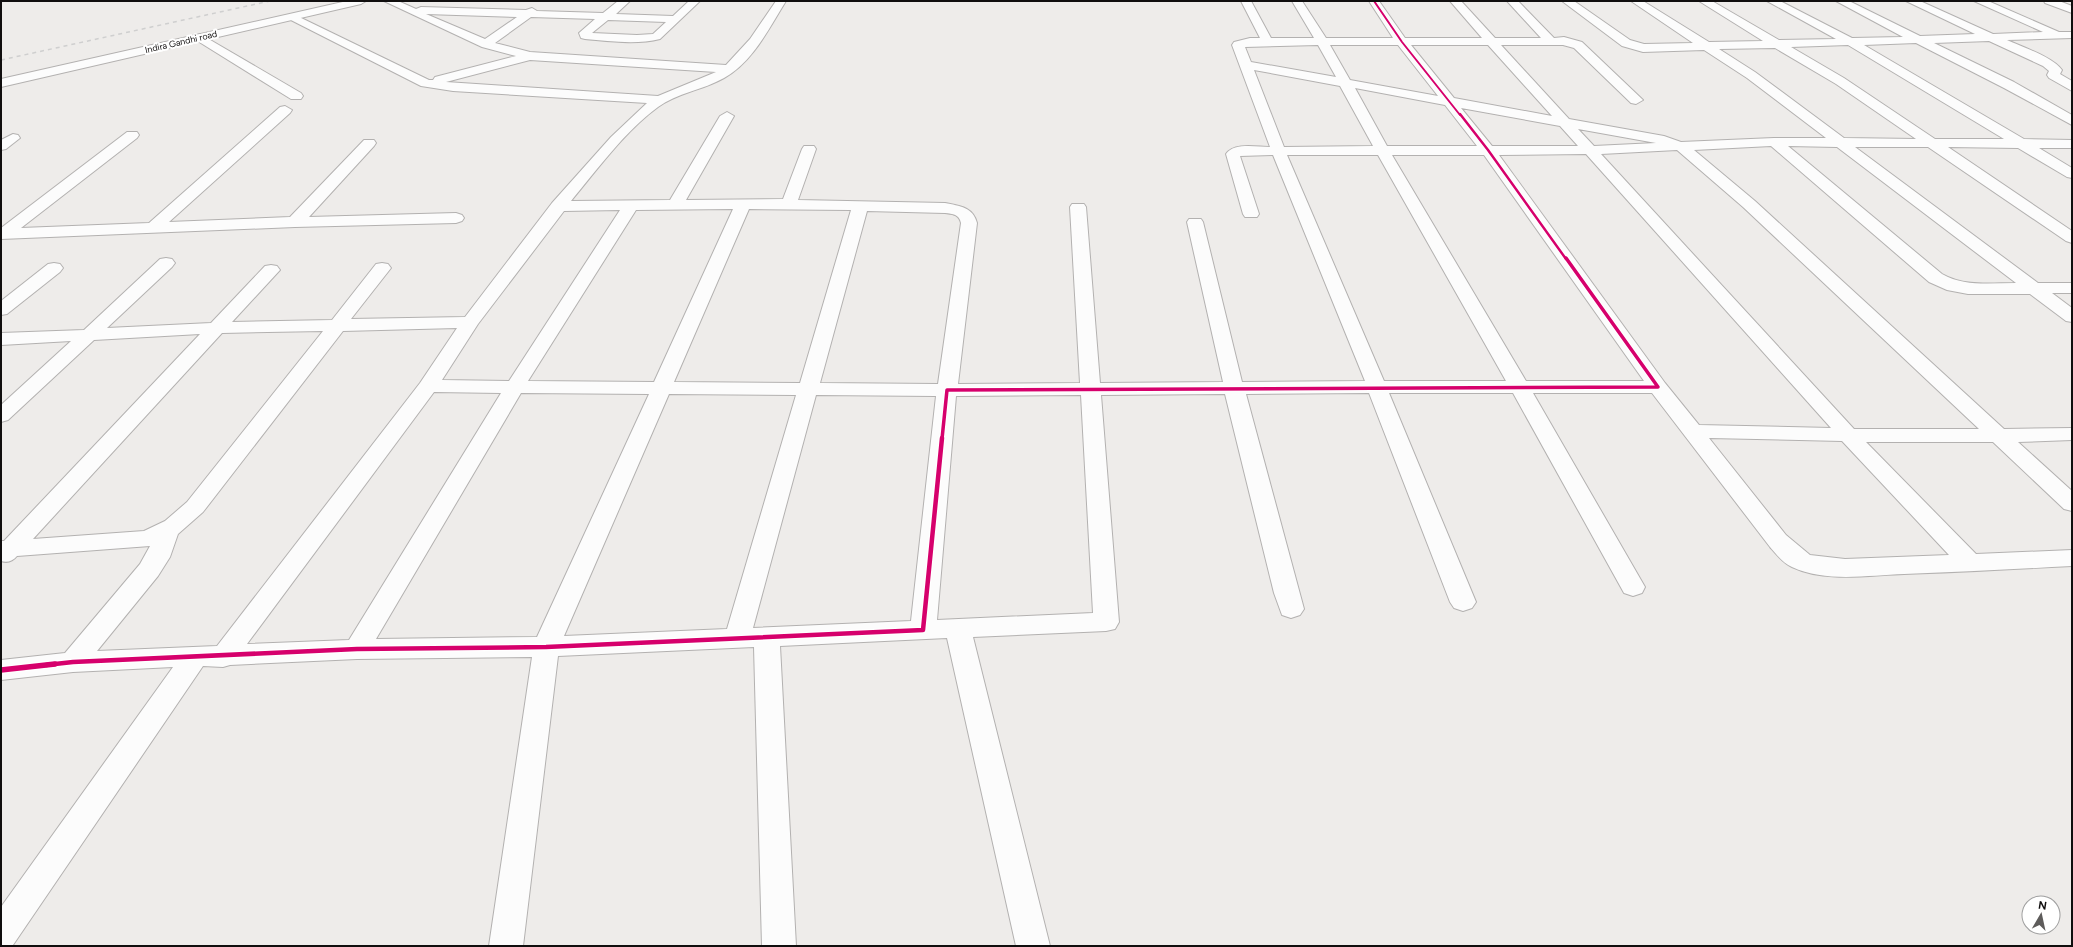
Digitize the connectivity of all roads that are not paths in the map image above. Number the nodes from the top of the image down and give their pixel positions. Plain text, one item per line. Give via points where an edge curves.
1 (334, 1) edge
2 (361, 1) edge
3 (389, 1) edge
4 (546, 1) edge
5 (625, 1) edge
6 (695, 1) edge
7 (781, 1) edge
8 (1246, 1) edge
9 (1297, 1) edge
10 (1374, 1) edge
11 (1455, 1) edge
12 (1512, 1) edge
13 (1567, 1) edge
14 (1636, 1) edge
15 (1704, 1) edge
16 (1772, 1) edge
17 (1841, 1) edge
18 (1911, 1) edge
19 (1979, 1) edge
20 (2049, 1) edge
21 (410, 10) junction
22 (2072, 10) edge
23 (528, 14) junction
24 (291, 17) junction
25 (606, 17) junction
26 (676, 19) junction
27 (2072, 35) edge
28 (2060, 36) junction
29 (200, 38) junction
30 (1993, 38) junction
31 (1550, 40) junction
32 (1922, 40) junction
33 (1267, 41) junction
34 (1323, 41) junction
35 (1491, 41) junction
36 (2072, 41) edge
37 (1402, 42) junction
38 (1851, 42) junction
39 (486, 44) junction
40 (1777, 44) junction
41 (1705, 46) junction
42 (530, 56) junction
43 (1244, 65) junction
44 (729, 69) junction
45 (1, 76) edge
46 (1, 83) edge
47 (426, 83) junction
48 (1347, 84) junction
49 (2072, 87) edge
50 (296, 96) dead end
51 (661, 100) junction
52 (1636, 100) dead end
53 (1451, 103) junction
54 (285, 110) dead end
55 (728, 116) dead end
56 (2072, 121) edge
57 (1567, 124) junction
58 (132, 136) dead end
59 (1774, 142) junction
60 (1840, 142) junction
61 (1931, 142) junction
62 (369, 143) dead end
63 (2021, 143) junction
64 (2072, 144) edge
65 (1682, 147) junction
66 (809, 149) dead end
67 (1278, 150) junction
68 (1488, 150) junction
69 (1591, 150) junction
70 (1383, 151) junction
71 (2072, 174) edge
72 (789, 204) junction
73 (631, 205) junction
74 (675, 205) junction
75 (743, 205) junction
76 (558, 206) junction
77 (860, 206) junction
78 (1078, 207) dead end
79 (1251, 214) dead end
80 (456, 218) dead end
81 (295, 222) junction
82 (1195, 222) dead end
83 (153, 228) junction
84 (2, 234) edge
85 (2072, 238) edge
86 (166, 263) dead end
87 (54, 268) dead end
88 (382, 268) dead end
89 (271, 270) dead end
90 (2072, 288) edge
91 (2036, 289) junction
92 (1, 310) edge
93 (2072, 317) edge
94 (470, 322) junction
95 (339, 326) junction
96 (216, 328) junction
97 (89, 335) junction
98 (1, 339) edge
99 (428, 386) junction
100 (515, 386) junction
101 (1377, 387) junction
102 (1521, 387) junction
103 (1658, 387) junction
104 (660, 388) junction
105 (1234, 388) junction
106 (809, 389) junction
107 (1090, 389) junction
108 (947, 390) junction
109 (1, 416) edge
110 (1693, 431) junction
111 (2072, 434) edge
112 (1849, 436) junction
113 (1998, 436) junction
114 (2072, 504) edge
115 (167, 532) junction
116 (4, 551) edge
117 (2072, 558) edge
118 (1971, 564) junction
119 (1633, 587) dead end
120 (1463, 602) dead end
121 (1291, 609) dead end
122 (958, 629) junction
123 (923, 630) junction
124 (767, 638) junction
125 (737, 639) junction
126 (546, 647) junction
127 (357, 649) junction
128 (223, 657) junction
129 (194, 658) junction
130 (73, 662) junction
131 (1, 670) edge
132 (1, 934) edge
133 (506, 946) edge
134 (779, 946) edge
135 (1034, 946) edge

1 - 45 street, Indira Gandhi road
2 - 24 street, Indira Gandhi road
3 - 21 street
4 - 23 street
5 - 25 street
6 - 26 street
7 - 44 street via 745,52
8 - 33 street
9 - 34 street
10 - 37 street
11 - 35 street
12 - 31 street
13 - 41 street via 1634,46
14 - 41 street
15 - 40 street
16 - 38 street
17 - 32 street
18 - 30 street
19 - 28 street
20 - 22 street
21 - 23 street
21 - 39 street
23 - 25 street
23 - 39 street
24 - 29 street, Indira Gandhi road
24 - 47 street
25 - 26 street
25 - 26 street via 585,33 585,36 648,39 656,37
27 - 28 street
28 - 30 street
28 - 36 street
29 - 46 street, Indira Gandhi road
29 - 50 street
30 - 32 street
30 - 49 street via 2052,66 2056,70 2053,75
31 - 35 street
31 - 52 street via 1578,45
32 - 38 street
32 - 56 street
33 - 34 street
33 - 43 street via 1238,46
34 - 37 street
34 - 48 street
35 - 37 street
35 - 57 street
37 - 53 street
38 - 40 street
38 - 63 street
39 - 42 street
40 - 41 street
40 - 61 street via 1840,81
41 - 60 street via 1751,75
42 - 44 street
42 - 47 street
43 - 48 street
43 - 67 street
44 - 51 street
47 - 51 street
48 - 53 street
48 - 70 street
51 - 76 street via 622,134
53 - 57 street
53 - 68 street
54 - 83 street
55 - 74 street
57 - 65 street via 1664,140
57 - 69 street
58 - 84 street
59 - 60 street
59 - 65 street
59 - 91 street via 1942,282 1968,290
60 - 61 street
60 - 91 street
61 - 63 street
61 - 85 street
62 - 81 street
63 - 64 street
63 - 71 street
65 - 69 street
65 - 113 street via 1837,284
66 - 72 street
67 - 70 street
67 - 79 street via 1240,151 1233,154
67 - 101 street
68 - 69 street
68 - 70 street
68 - 103 street
69 - 112 street
70 - 102 street
72 - 75 street
72 - 77 street
73 - 74 street
73 - 76 street
73 - 100 street
74 - 75 street
75 - 104 street
76 - 94 street
77 - 106 street
77 - 108 street via 945,208 962,210 968,216
78 - 107 street
80 - 81 street
81 - 83 street
82 - 105 street
83 - 84 street
86 - 97 street
87 - 92 street
88 - 95 street
89 - 96 street
90 - 91 street
91 - 93 street
94 - 95 street
94 - 99 street
95 - 96 street
95 - 115 street via 195,507
96 - 97 street
96 - 116 street
97 - 98 street
97 - 109 street
99 - 100 street
99 - 128 street
100 - 104 street
100 - 127 street
101 - 102 street
101 - 105 street
101 - 120 street
102 - 103 street
102 - 119 street
103 - 110 street
104 - 106 street
104 - 126 street
105 - 107 street
105 - 121 street
106 - 108 street
106 - 125 street
107 - 108 street
107 - 122 street via 1106,622
108 - 123 street
110 - 112 street
110 - 118 street via 1778,541 1801,561 1821,566 1846,567
111 - 113 street
112 - 113 street
112 - 118 street
113 - 114 street
115 - 116 street via 147,539
115 - 130 street via 158,557 149,570
117 - 118 street
122 - 123 street
122 - 135 street
123 - 124 street
124 - 125 street
124 - 134 street
125 - 126 street
126 - 127 street
126 - 133 street
127 - 128 street
128 - 129 street
129 - 130 street
129 - 132 street
130 - 131 street

